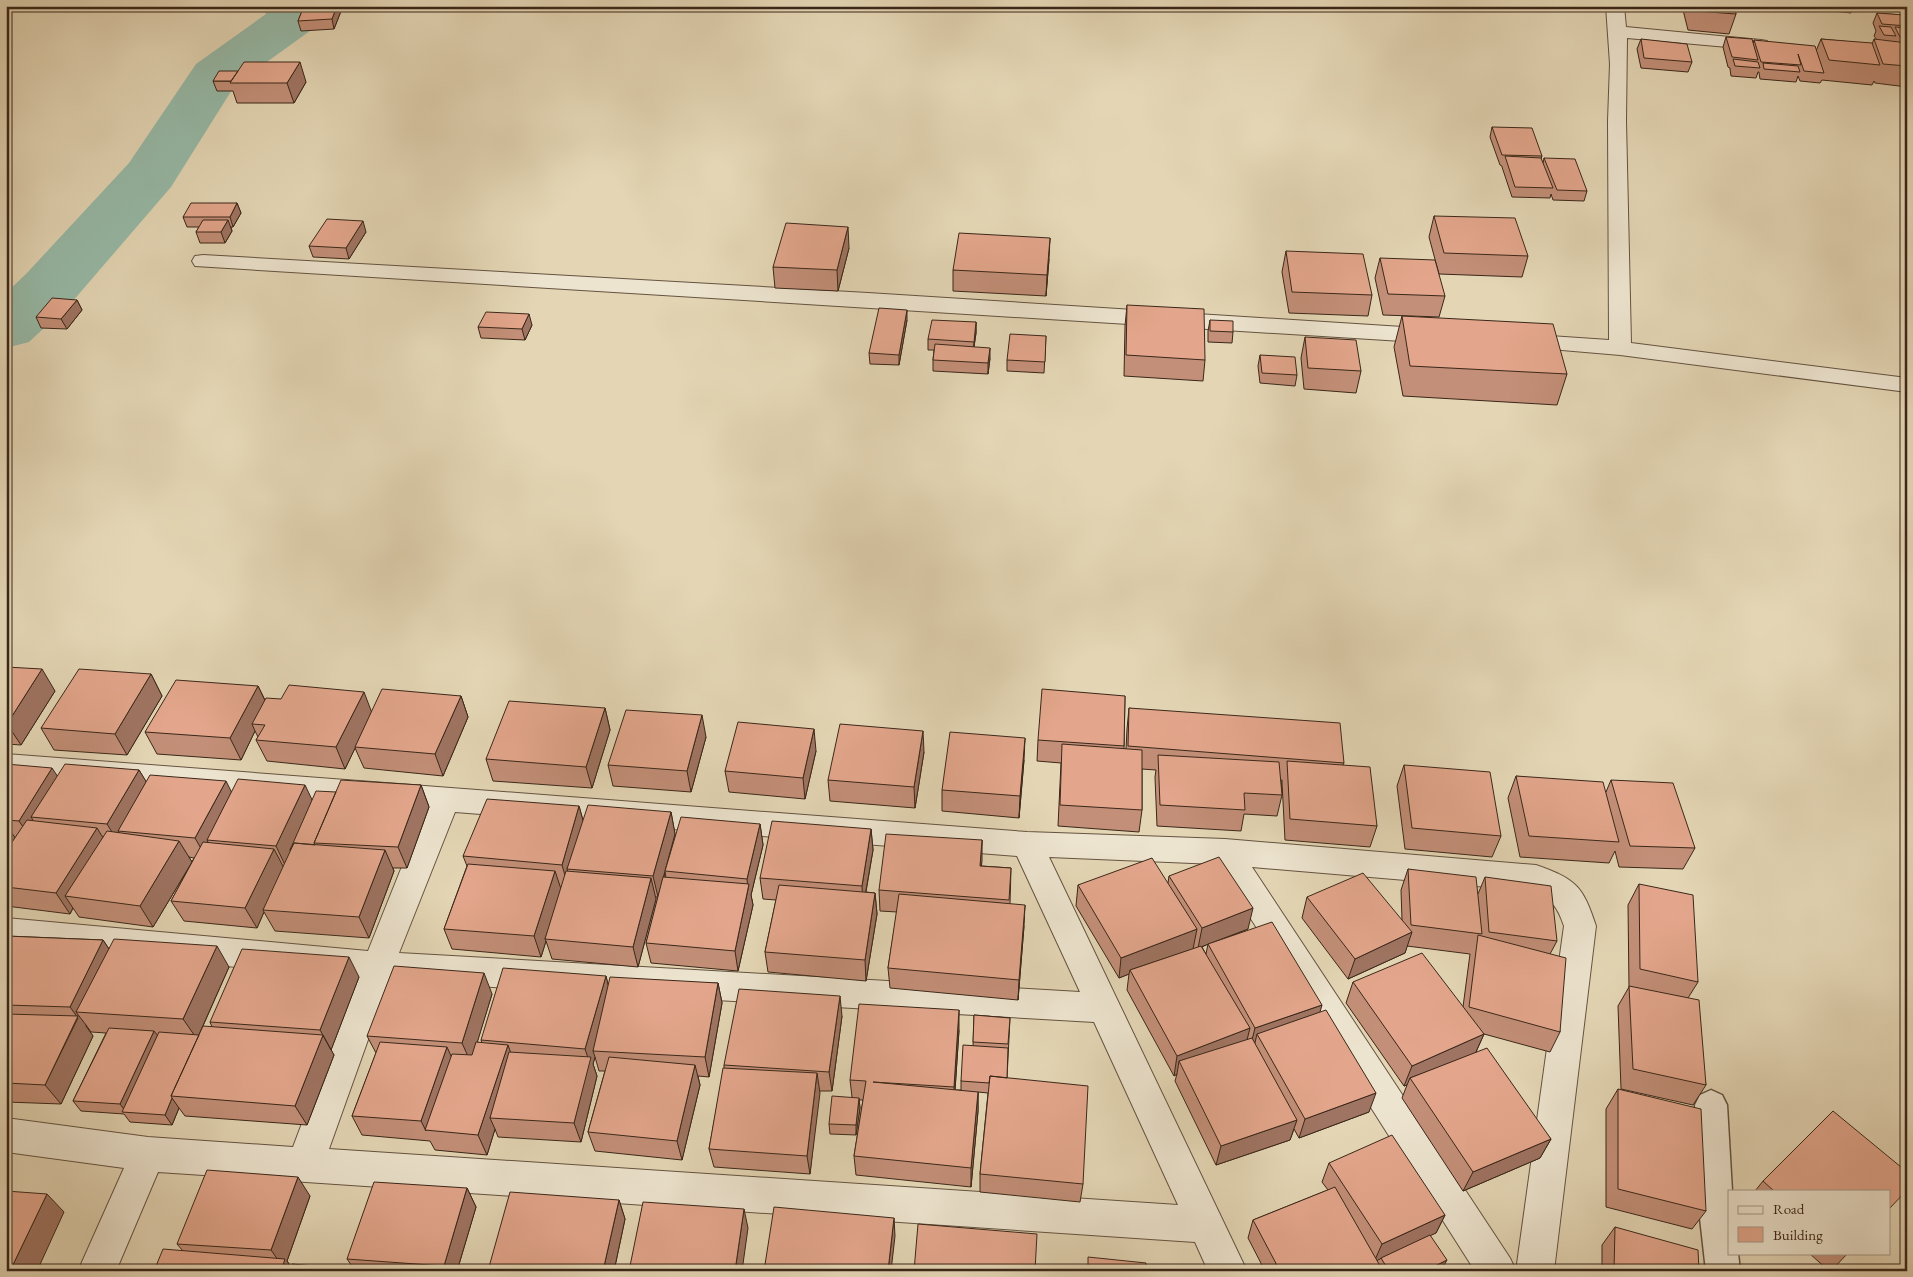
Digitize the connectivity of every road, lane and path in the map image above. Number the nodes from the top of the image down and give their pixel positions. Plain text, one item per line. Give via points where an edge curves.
1 (1615, 6) edge
2 (1618, 32) junction
3 (1776, 46) edge
4 (203, 262) dead end
5 (1452, 337) edge
6 (1501, 340) edge
7 (1620, 348) junction
8 (1907, 385) edge
9 (6, 765) edge
10 (445, 798) junction
11 (1027, 844) junction
12 (1225, 852) junction
13 (6, 932) edge
14 (378, 966) junction
15 (1103, 1008) junction
16 (1711, 1105) dead end
17 (6, 1135) edge
18 (148, 1154) junction
19 (305, 1164) junction
20 (1207, 1225) junction
21 (98, 1271) edge
22 (1228, 1271) edge
23 (1496, 1271) edge
24 (1535, 1271) edge
25 (1724, 1271) edge

1 - 2 street
2 - 3 street
2 - 7 street
4 - 5 street
6 - 7 street
7 - 8 street
9 - 10 street
10 - 11 street
10 - 14 street
11 - 12 street
11 - 15 street
12 - 23 street
12 - 24 street via 1536,878 1557,885 1572,900 1580,926
13 - 14 street
14 - 15 street
14 - 19 street
15 - 20 street
16 - 25 lane via 1716,1209
17 - 18 street
18 - 19 street
18 - 21 street
19 - 20 street
20 - 22 street

